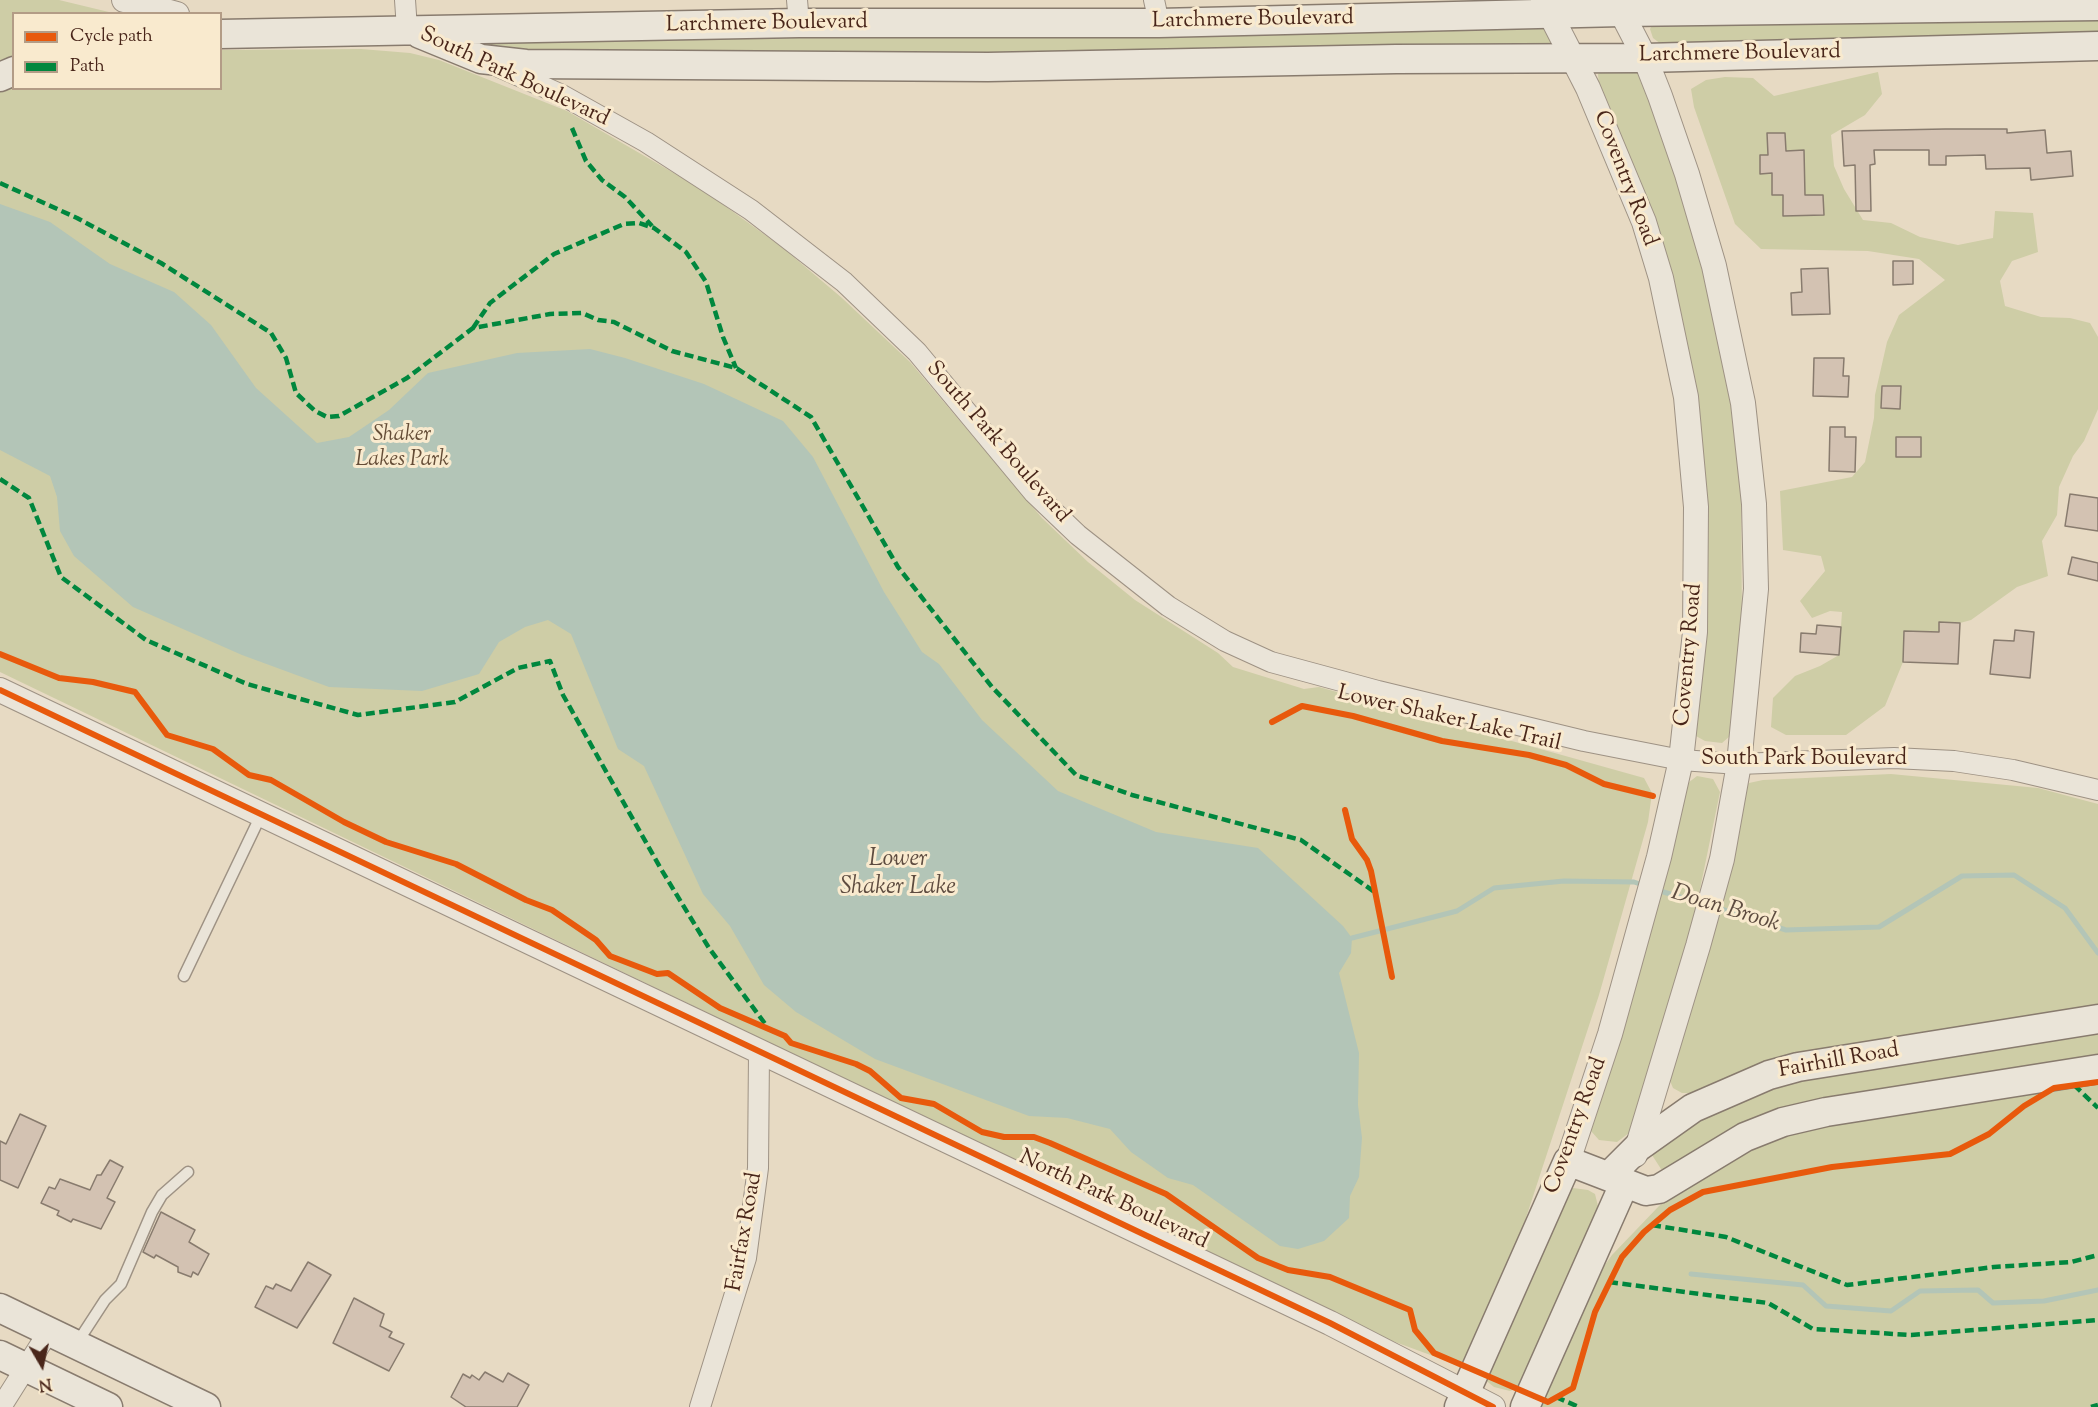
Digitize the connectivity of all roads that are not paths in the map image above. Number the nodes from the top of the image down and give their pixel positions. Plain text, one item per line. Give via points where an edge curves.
1 (124, 0) edge
2 (405, 0) edge
3 (1622, 4) edge
4 (2098, 6) edge
5 (1546, 7) edge
6 (169, 12) edge
7 (798, 12) edge
8 (1157, 12) edge
9 (620, 26) junction
10 (407, 29) junction
11 (234, 33) edge
12 (2098, 46) edge
13 (1574, 57) junction
14 (1645, 58) junction
15 (482, 59) junction
16 (623, 63) junction
17 (0, 690) edge
18 (1681, 760) junction
19 (1739, 764) junction
20 (2098, 790) edge
21 (261, 815) junction
22 (184, 976) dead end
23 (2098, 1019) edge
24 (759, 1053) junction
25 (2098, 1069) edge
26 (1638, 1147) junction
27 (1568, 1161) junction
28 (188, 1172) dead end
29 (1617, 1179) junction
30 (0, 1308) edge
31 (49, 1331) junction
32 (76, 1345) junction
33 (0, 1355) edge
34 (26, 1368) junction
35 (1461, 1400) edge
36 (1, 1407) edge
37 (108, 1407) edge
38 (206, 1407) edge
39 (700, 1407) edge
40 (1493, 1407) edge
41 (1525, 1407) edge

1 - 6 street
2 - 10 street
3 - 4 main road, Larchmere Boulevard
3 - 5 main road, Larchmere Boulevard
3 - 14 street
5 - 8 main road, Larchmere Boulevard
5 - 13 street, Coventry Road
7 - 8 main road, Larchmere Boulevard
7 - 9 main road, Larchmere Boulevard
9 - 10 main road, Larchmere Boulevard
9 - 16 main road
10 - 11 main road, Larchmere Boulevard
10 - 15 main road, South Park Boulevard
12 - 14 main road, Larchmere Boulevard
13 - 14 main road, Larchmere Boulevard
13 - 16 main road, Larchmere Boulevard via 988,67
13 - 18 street, Coventry Road via 1644,222 1661,278 1686,397 1697,569 1695,632
14 - 19 street via 1687,174 1714,266 1743,403 1754,504 1756,589
15 - 16 main road, Larchmere Boulevard via 526,64
15 - 18 street, South Park Boulevard via 562,95 646,142 751,210 844,282 917,352 1034,493 1078,535 1168,606 1225,641 1277,664 1389,694
17 - 21 street, North Park Boulevard
18 - 19 street, South Park Boulevard
18 - 27 street, Coventry Road via 1659,857 1610,1034
19 - 20 street, South Park Boulevard via 1894,758 1954,761
19 - 26 street via 1722,859
21 - 22 lane
21 - 24 street, North Park Boulevard
23 - 26 main road, Fairhill Road via 1797,1067 1693,1108
24 - 35 street, North Park Boulevard via 1329,1323
24 - 39 street, Fairfax Road via 758,1168 746,1258
25 - 29 main road via 1794,1120 1745,1137 1659,1189 1646,1191
26 - 29 main road, Fairhill Road
27 - 29 main road
27 - 35 main road, Coventry Road
28 - 32 lane via 162,1196 121,1284 105,1300
29 - 41 main road
30 - 31 main road
31 - 32 main road
31 - 34 street
32 - 38 main road
33 - 34 main road
34 - 36 street
34 - 37 main road
35 - 40 street, North Park Boulevard

